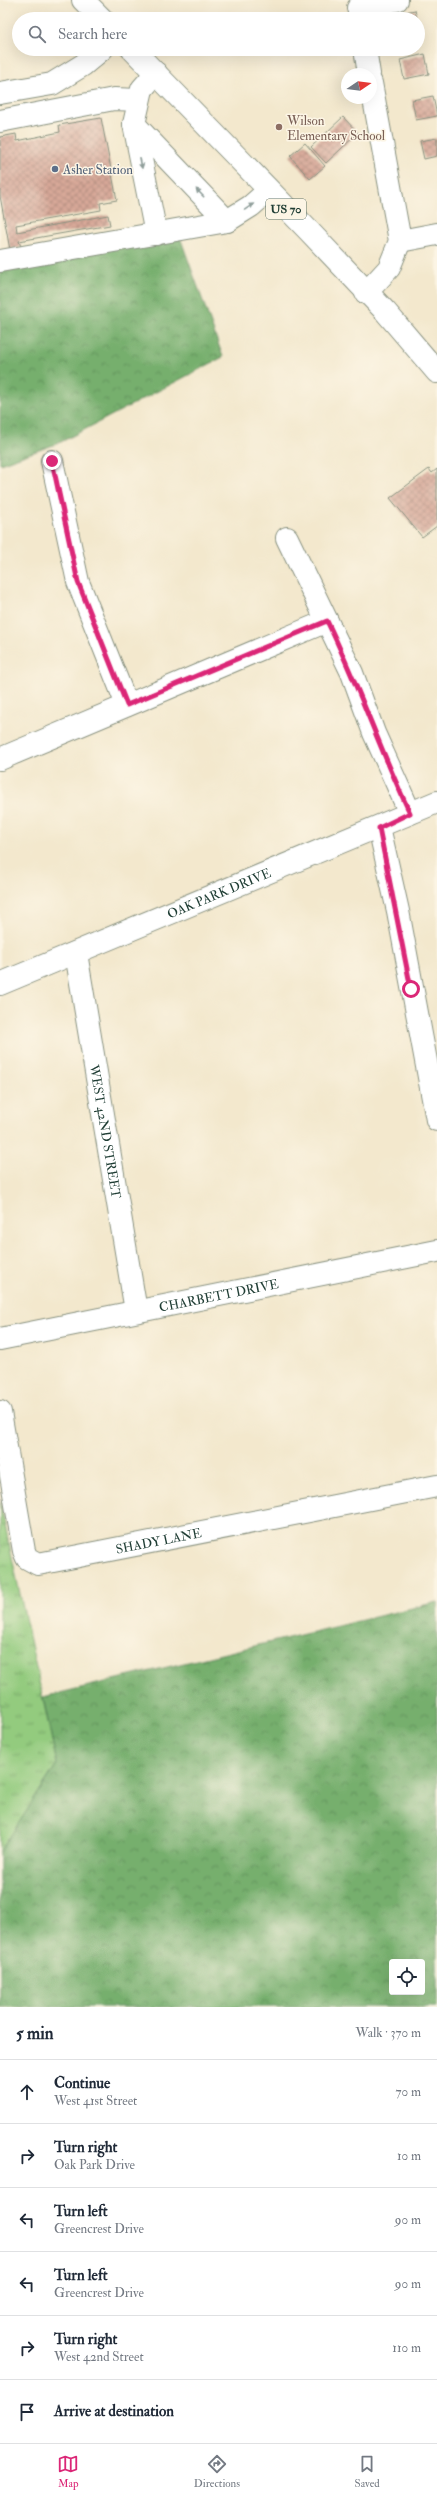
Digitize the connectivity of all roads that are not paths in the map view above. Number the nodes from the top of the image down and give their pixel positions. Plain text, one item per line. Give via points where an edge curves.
1 (83, 0) edge
2 (397, 0) edge
3 (358, 9) edge
4 (95, 12) edge
5 (94, 56) edge
6 (139, 56) edge
7 (366, 56) edge
8 (369, 68) edge
9 (156, 73) junction
10 (0, 93) edge
11 (139, 100) junction
12 (375, 104) edge
13 (0, 121) edge
14 (134, 124) junction
15 (268, 190) junction
16 (227, 221) junction
17 (156, 234) junction
18 (437, 234) edge
19 (400, 241) junction
20 (0, 261) edge
21 (366, 293) junction
22 (437, 372) edge
23 (52, 461) dead end
24 (287, 538) dead end
25 (327, 621) junction
26 (127, 705) junction
27 (0, 759) edge
28 (437, 802) edge
29 (410, 813) junction
30 (379, 828) junction
31 (76, 953) junction
32 (0, 984) edge
33 (437, 1120) edge
34 (437, 1251) edge
35 (136, 1311) junction
36 (0, 1339) edge
37 (0, 1412) edge
38 (437, 1486) edge

1 - 4 street
2 - 3 street
5 - 10 street via 52,84
6 - 9 street, US 70
7 - 8 street
9 - 11 street via 142,89
9 - 15 street, US 70
11 - 13 street via 114,99
11 - 14 street
12 - 19 street
16 -> 14 street
14 -> 17 street
16 -> 15 street via 252,206
15 - 21 street, US 70
16 - 17 street
17 - 20 street
18 - 19 street
19 - 21 street via 389,268
21 - 22 street, US 70 via 385,311
23 - 26 street via 78,582
24 - 25 street
25 - 26 street
25 - 29 street via 352,673 374,733
26 - 27 street
28 - 29 street, OAK PARK DRIVE
29 - 30 street, OAK PARK DRIVE
30 - 31 street, OAK PARK DRIVE
30 - 33 street
31 - 32 street, OAK PARK DRIVE
31 - 35 street, WEST 42ND STREET
34 - 35 street, CHARBETT DRIVE
35 - 36 street, CHARBETT DRIVE
37 - 38 street, SHADY LANE via 24,1551 27,1558 38,1564

